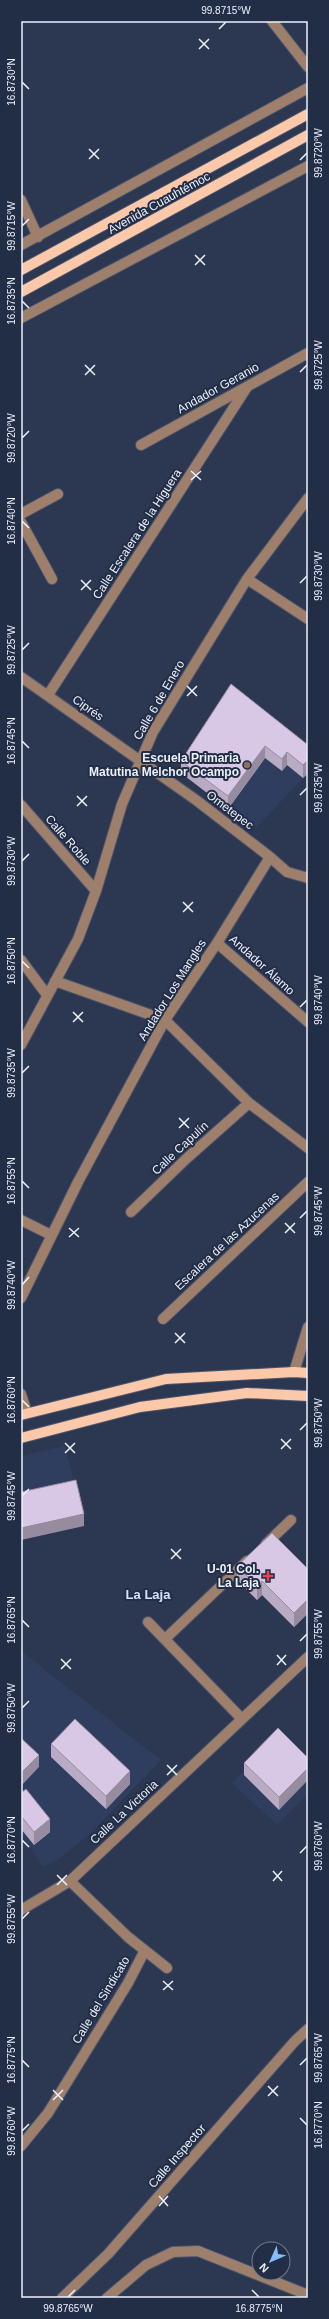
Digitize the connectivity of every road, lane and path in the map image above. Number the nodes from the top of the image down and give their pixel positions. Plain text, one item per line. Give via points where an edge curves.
1 (272, 21) edge
2 (308, 67) edge
3 (308, 88) edge
4 (308, 114) edge
5 (308, 135) edge
6 (308, 166) edge
7 (21, 200) edge
8 (38, 237) junction
9 (21, 245) edge
10 (21, 270) edge
11 (21, 292) edge
12 (21, 318) edge
13 (308, 353) edge
14 (247, 387) junction
15 (141, 445) dead end
16 (58, 494) dead end
17 (307, 502) edge
18 (21, 514) edge
19 (21, 522) edge
20 (52, 579) dead end
21 (248, 579) junction
22 (308, 618) edge
23 (21, 677) edge
24 (48, 695) junction
25 (140, 760) junction
26 (21, 805) edge
27 (270, 857) junction
28 (306, 878) edge
29 (96, 891) junction
30 (218, 943) junction
31 (21, 960) edge
32 (55, 981) junction
33 (47, 994) junction
34 (165, 1020) junction
35 (308, 1022) edge
36 (21, 1045) edge
37 (249, 1103) junction
38 (308, 1148) edge
39 (308, 1182) edge
40 (131, 1212) dead end
41 (21, 1220) edge
42 (51, 1235) junction
43 (21, 1298) edge
44 (163, 1319) dead end
45 (308, 1327) edge
46 (294, 1372) junction
47 (308, 1373) edge
48 (21, 1394) edge
49 (308, 1396) edge
50 (24, 1414) edge
51 (21, 1438) edge
52 (291, 1520) dead end
53 (148, 1622) dead end
54 (165, 1639) junction
55 (308, 1657) edge
56 (242, 1719) junction
57 (70, 1881) junction
58 (21, 1910) edge
59 (144, 1952) junction
60 (167, 1968) dead end
61 (308, 2029) edge
62 (21, 2146) edge
63 (308, 2295) edge
64 (62, 2298) edge
65 (107, 2298) edge

1 - 2 street
3 - 8 street
4 - 10 main road, Avenida Cuauhtémoc
5 - 11 main road, Avenida Cuauhtémoc
6 - 12 street
7 - 8 street
8 - 9 street
13 - 14 street, Andador Geranio
14 - 15 street, Andador Geranio
14 - 24 street, Calle Escalera de la Higuera
16 - 18 street
17 - 21 street, Calle 6 de Enero
19 - 20 street
21 - 22 street
21 - 25 street, Calle 6 de Enero via 153,732
23 - 24 street, Ciprés
24 - 25 street, Ciprés
25 - 27 street, Ometepec
25 - 29 street, Calle 6 de Enero via 122,804
26 - 29 street, Calle Roble
27 - 28 street, Ometepec via 287,872
27 - 30 street, Andador Los Mangles
29 - 32 street, Calle 6 de Enero via 78,939
30 - 34 street, Andador Los Mangles
30 - 35 street, Andador Álamo
31 - 33 street
32 - 33 street, Calle 6 de Enero
32 - 34 street
33 - 36 street, Calle 6 de Enero
34 - 37 street
34 - 42 street, Andador Los Mangles
37 - 38 street
37 - 40 street, Calle Capulín
39 - 44 street, Escalera de las Azucenas
41 - 42 street
42 - 43 street, Andador Los Mangles
45 - 46 street
46 - 47 main road
46 - 50 main road via 166,1379
48 - 50 street
49 - 51 main road via 247,1393 140,1407
52 - 54 street
53 - 54 street
54 - 56 street
55 - 56 street, Calle La Victoria
56 - 57 street, Calle La Victoria
57 - 58 street, Calle La Victoria
57 - 59 street, Calle del Sindicato
59 - 60 street
59 - 62 street, Calle del Sindicato via 128,1983 48,2113
61 - 64 street, Calle Inspector via 108,2254
63 - 65 street via 198,2251 173,2252 146,2265

